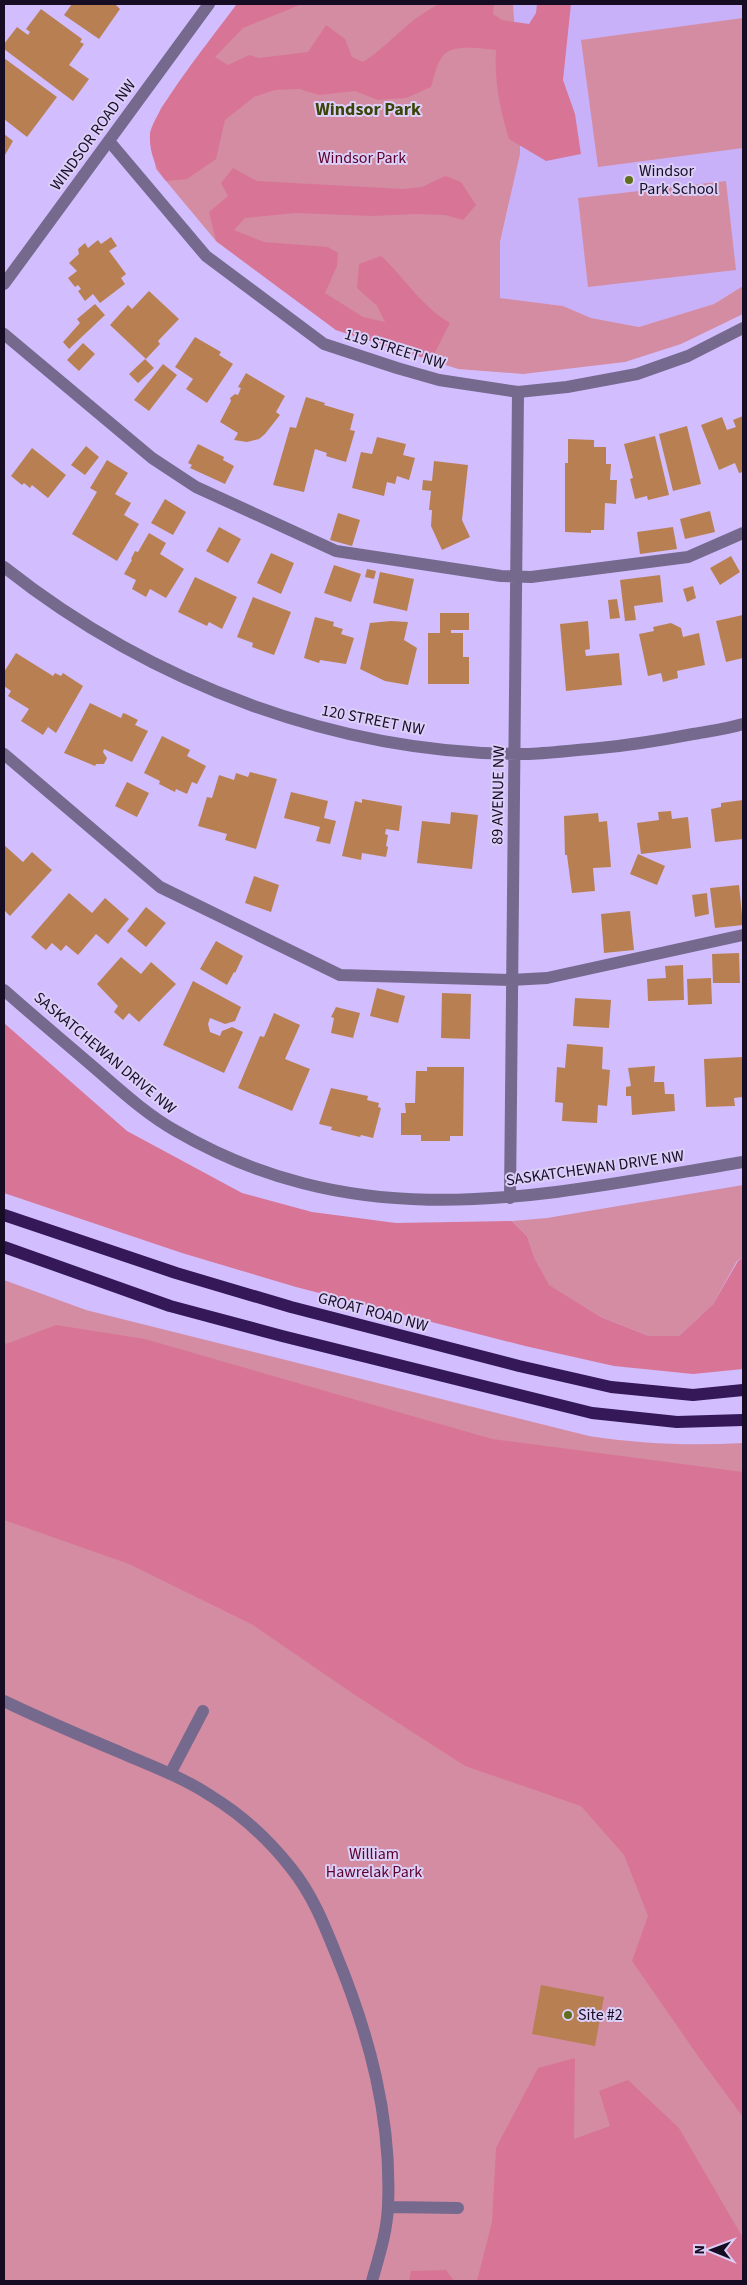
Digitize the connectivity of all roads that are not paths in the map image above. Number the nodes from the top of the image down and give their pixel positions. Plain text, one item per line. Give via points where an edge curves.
1 (209, 4) edge
2 (109, 141) junction
3 (4, 284) edge
4 (743, 328) edge
5 (4, 334) edge
6 (518, 392) junction
7 (743, 533) edge
8 (4, 567) edge
9 (515, 576) junction
10 (743, 724) edge
11 (4, 754) edge
12 (515, 754) junction
13 (743, 936) edge
14 (511, 980) junction
15 (4, 990) edge
16 (743, 1162) edge
17 (510, 1198) junction
18 (4, 1215) edge
19 (4, 1247) edge
20 (743, 1390) edge
21 (743, 1420) edge
22 (4, 1701) edge
23 (203, 1711) dead end
24 (170, 1774) junction
25 (388, 2207) junction
26 (458, 2208) dead end
27 (372, 2281) edge

1 - 2 street, WINDSOR ROAD NW
2 - 3 street, WINDSOR ROAD NW
2 - 6 street, 119 STREET NW via 206,256 324,344 439,380
4 - 6 street, 119 STREET NW via 688,356 637,374
5 - 9 street via 152,458 196,487 336,551
6 - 9 street, 89 AVENUE NW
7 - 9 street via 688,557
8 - 12 street, 120 STREET NW via 96,633 185,679 264,710 342,734 413,746
9 - 12 street, 89 AVENUE NW
10 - 12 street, 120 STREET NW via 635,744
11 - 14 street via 160,886 340,976
12 - 14 street, 89 AVENUE NW
13 - 14 street via 547,978
14 - 17 street, 89 AVENUE NW
15 - 17 street, SASKATCHEWAN DRIVE NW via 131,1100 175,1131 241,1164 294,1183 349,1195 399,1200
16 - 17 street, SASKATCHEWAN DRIVE NW
18 - 20 main road, GROAT ROAD NW via 176,1273 290,1307 520,1366 610,1387 693,1395
19 - 21 main road via 170,1306 592,1413 677,1422
22 - 24 street
23 - 24 street
24 - 25 street via 212,1796 252,1826 292,1869 320,1913 359,2016 380,2089 388,2153
25 - 26 street
25 - 27 street via 384,2240

